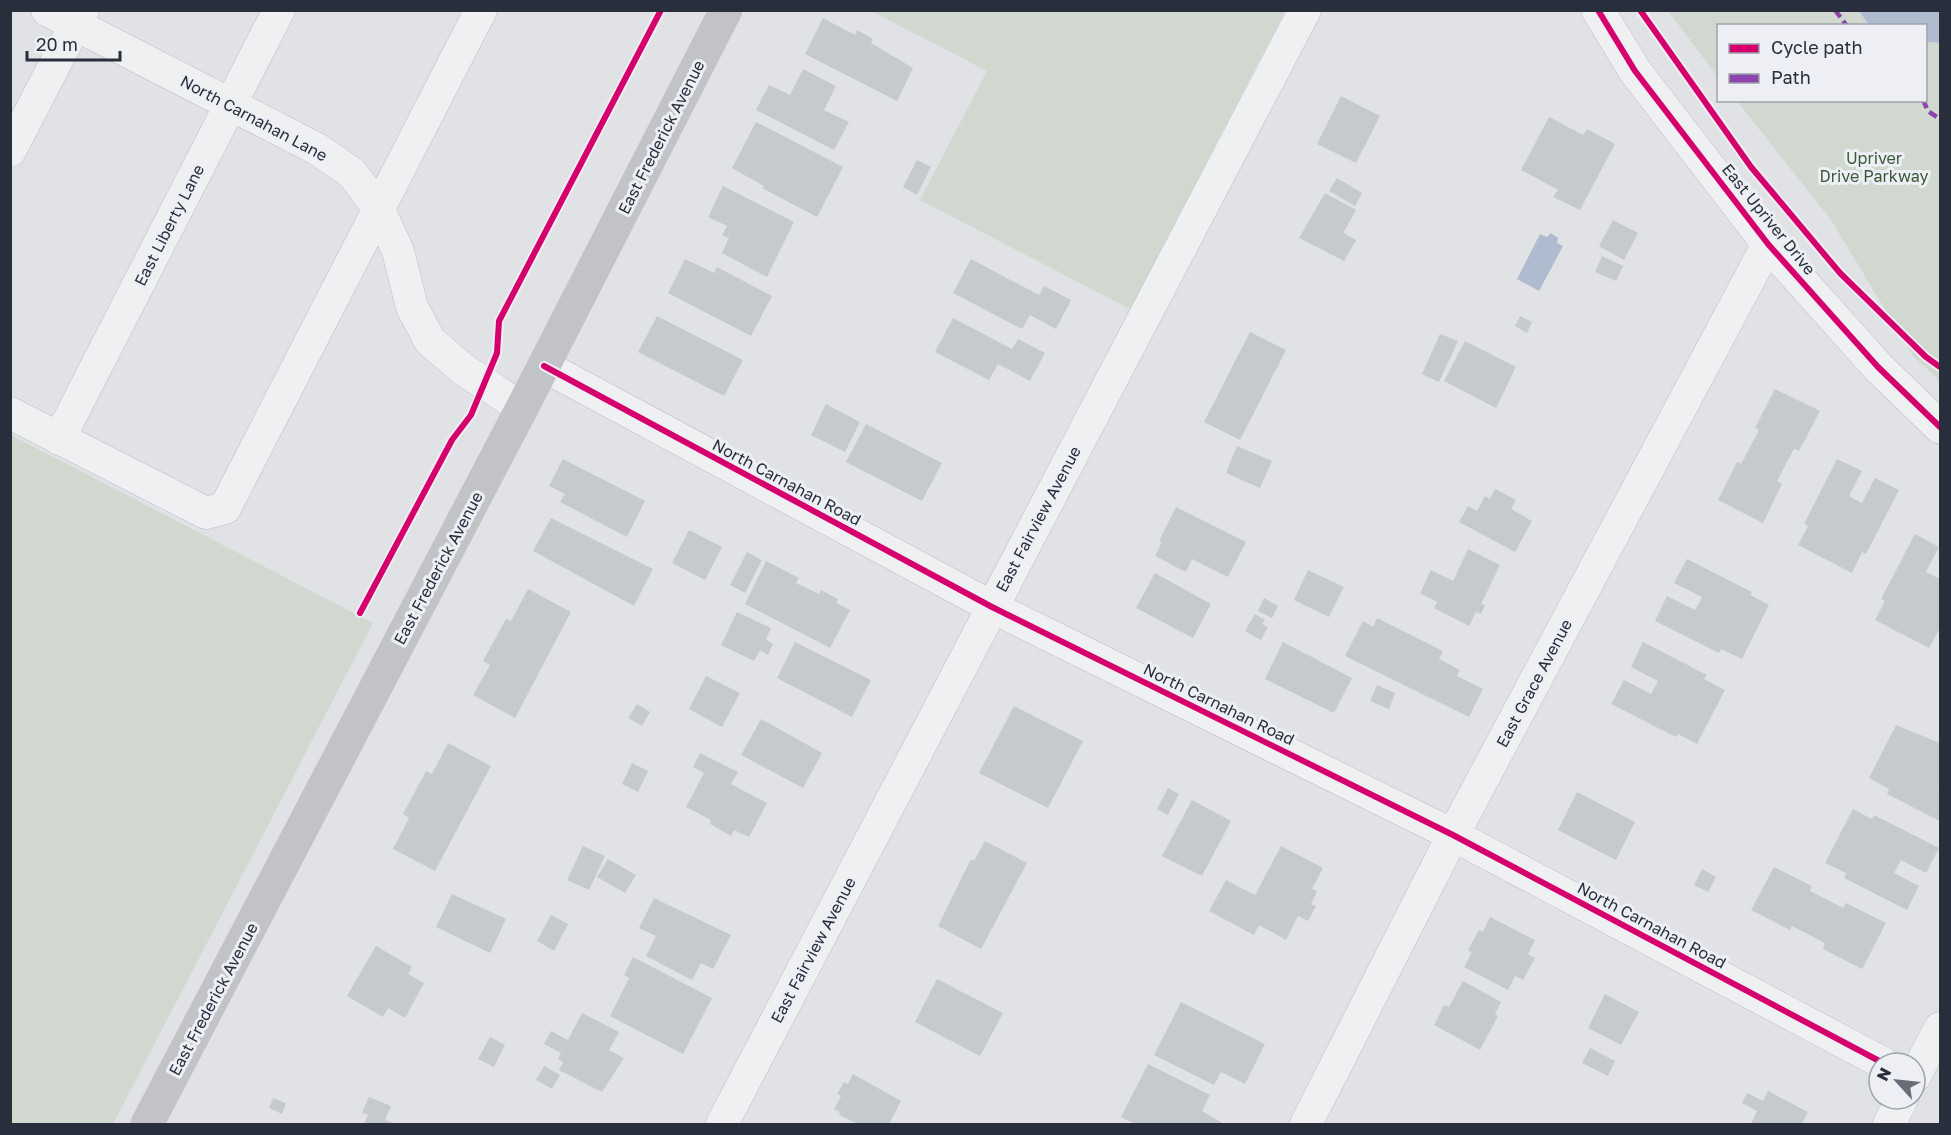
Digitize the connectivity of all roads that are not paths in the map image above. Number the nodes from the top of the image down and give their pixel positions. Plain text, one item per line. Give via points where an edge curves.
1 (47, 10) edge
2 (279, 10) edge
3 (481, 10) edge
4 (726, 10) edge
5 (1305, 10) edge
6 (1598, 10) edge
7 (80, 18) edge
8 (230, 105) junction
9 (10, 151) edge
10 (378, 208) junction
11 (1768, 244) junction
12 (544, 366) junction
13 (522, 408) junction
14 (10, 413) edge
15 (1941, 427) edge
16 (59, 440) junction
17 (992, 607) junction
18 (1453, 835) junction
19 (1941, 1028) edge
20 (1927, 1054) edge
21 (1867, 1055) edge
22 (1896, 1111) edge
23 (147, 1125) edge
24 (722, 1125) edge
25 (1306, 1125) edge
26 (1889, 1125) edge

1 - 7 street, North Carnahan Lane
2 - 8 street, East Liberty Lane
3 - 10 street
4 - 12 main road, East Frederick Avenue
5 - 17 street, East Fairview Avenue
6 - 11 street, East Upriver Drive via 1635,71
7 - 8 street, North Carnahan Lane
7 - 9 street
8 - 10 street, North Carnahan Lane via 317,149 352,172
8 - 16 street, East Liberty Lane
10 - 13 street, North Carnahan Lane via 398,251 412,307 430,341 464,370
10 - 16 street via 225,508 206,513
11 - 15 street, East Upriver Drive via 1878,367
11 - 18 street, East Grace Avenue
12 - 13 main road, East Frederick Avenue
12 - 17 street, North Carnahan Road
13 - 23 main road, East Frederick Avenue
14 - 16 street
17 - 18 street, North Carnahan Road
17 - 24 street, East Fairview Avenue
18 - 21 street, North Carnahan Road
18 - 25 street, East Grace Avenue
19 - 20 street
22 - 26 street

